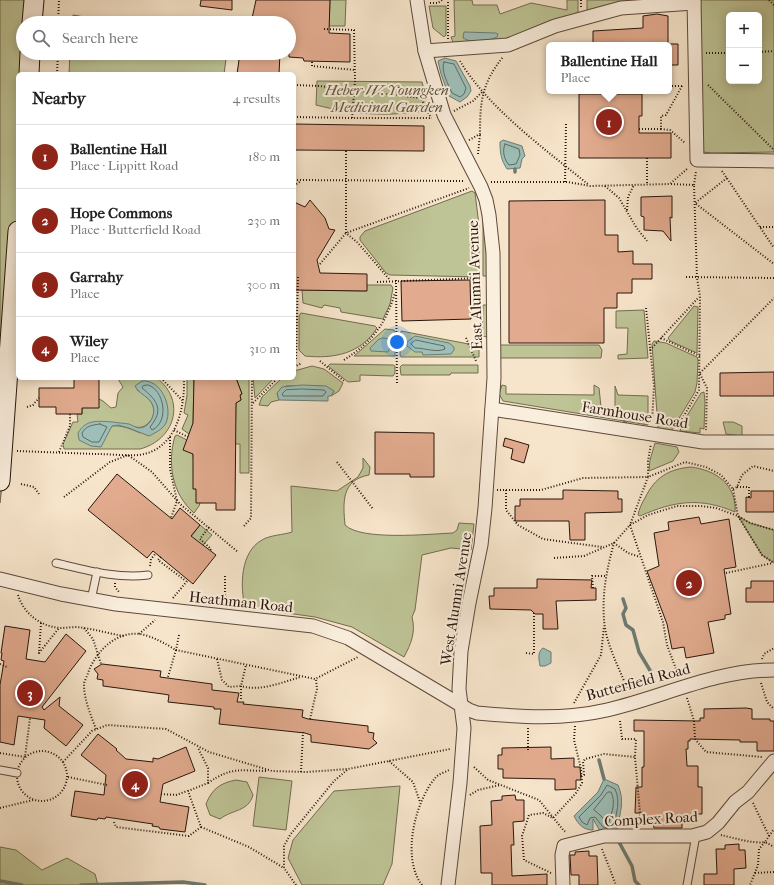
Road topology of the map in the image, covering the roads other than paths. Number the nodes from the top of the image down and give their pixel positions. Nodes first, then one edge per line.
1 (34, 0) edge
2 (422, 1) edge
3 (694, 2) edge
4 (33, 16) edge
5 (426, 51) junction
6 (30, 60) edge
7 (29, 72) edge
8 (774, 161) edge
9 (16, 259) edge
10 (492, 409) junction
11 (490, 438) joint
12 (774, 442) edge
13 (0, 481) edge
14 (56, 563) dead end
15 (97, 572) junction
16 (148, 576) road end
17 (0, 578) edge
18 (91, 600) junction
19 (774, 670) edge
20 (462, 706) junction
21 (774, 761) edge
22 (0, 770) edge
23 (17, 773) road end
24 (696, 835) junction
25 (558, 880) edge
26 (448, 885) edge
27 (687, 885) edge

1 - 4 street
2 - 5 street, East Alumni Avenue
3 - 5 street
3 - 8 street
5 - 10 street, East Alumni Avenue
6 - 7 street
9 - 13 street
10 - 11 street, East Alumni Avenue
10 - 12 street, Farmhouse Road
11 - 20 street, West Alumni Avenue
14 - 15 lane
15 - 16 lane
15 - 18 lane
17 - 18 street, Heathman Road
18 - 20 street, Heathman Road
19 - 20 street, Butterfield Road
20 - 26 street, West Alumni Avenue
21 - 24 street, Complex Road
22 - 23 lane
24 - 25 street, Complex Road
24 - 27 lane

